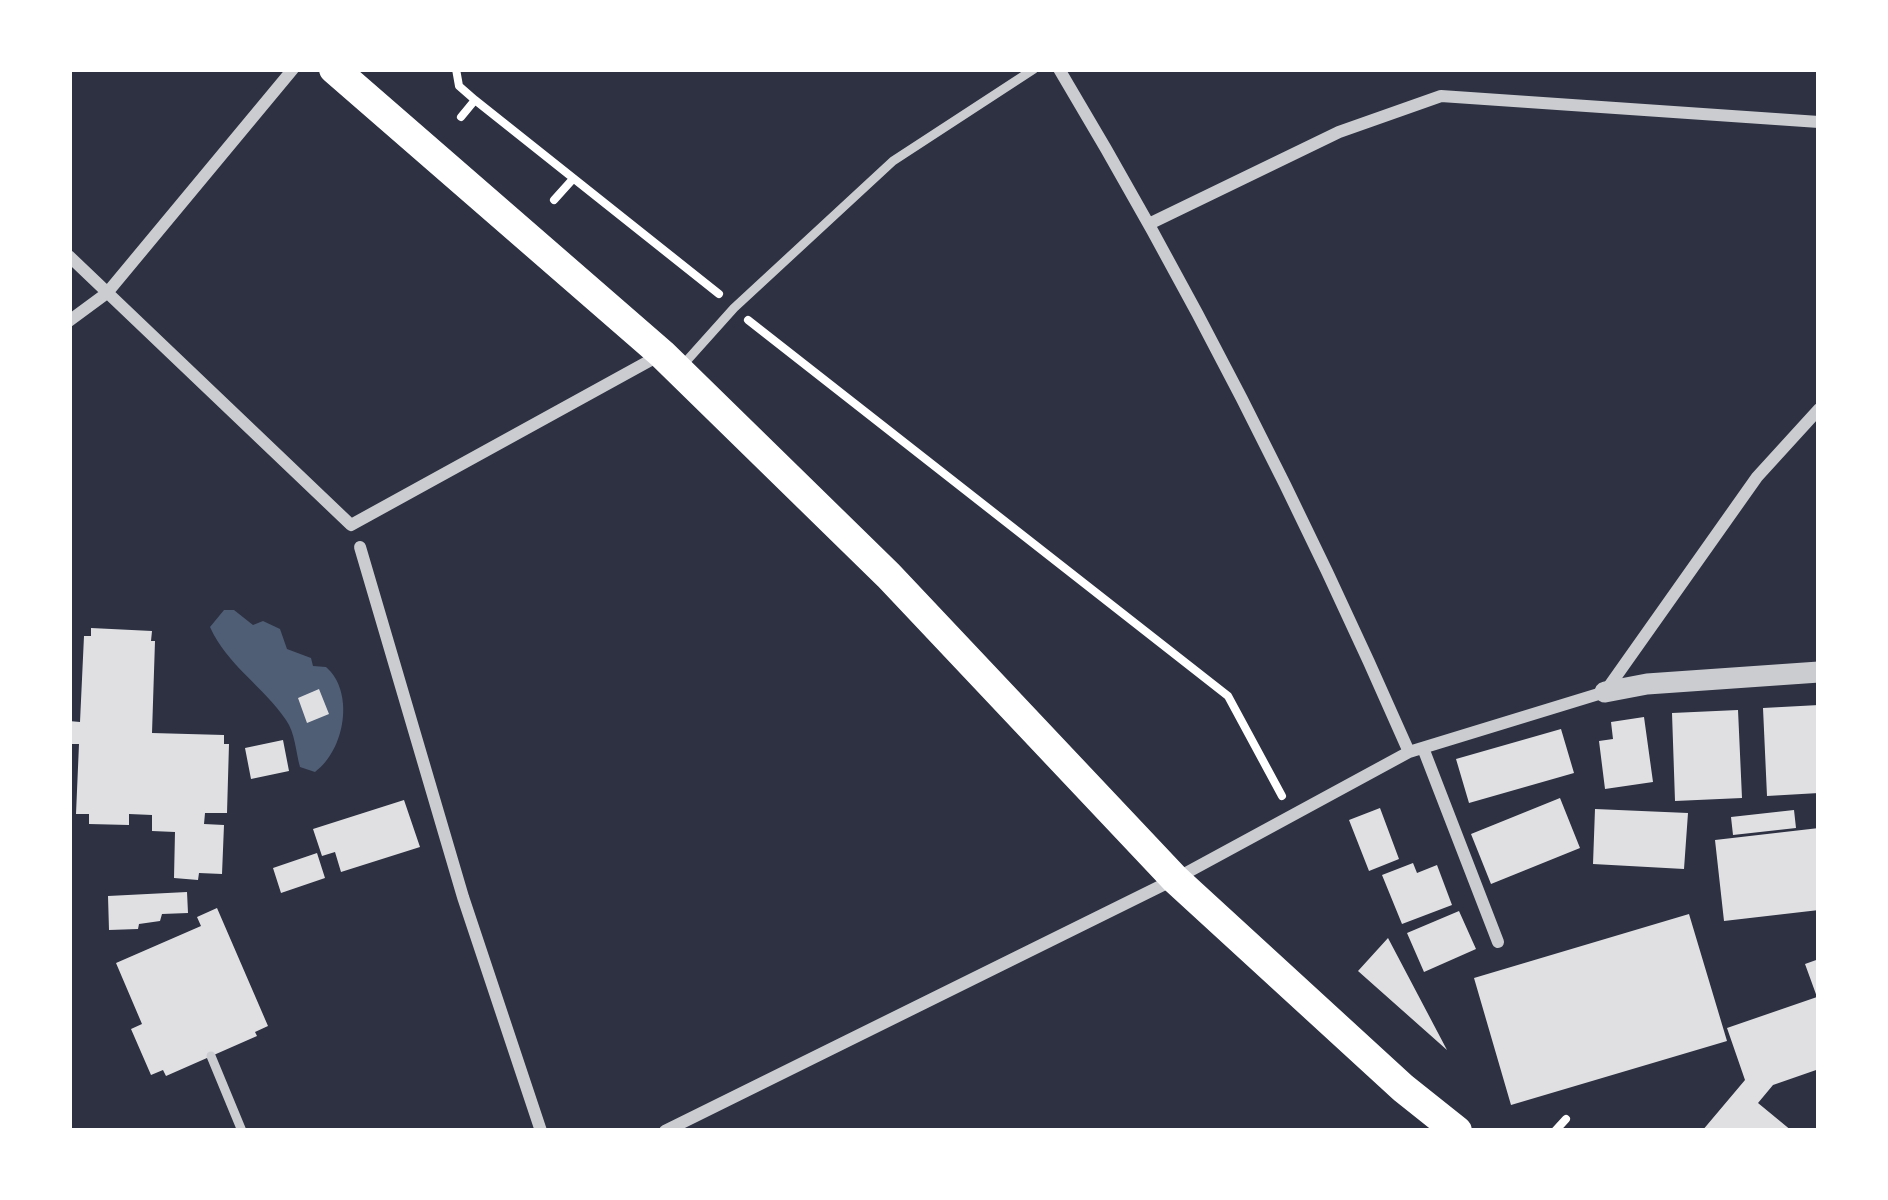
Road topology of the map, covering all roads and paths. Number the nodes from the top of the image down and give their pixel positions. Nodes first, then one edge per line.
1 (293, 69) edge
2 (334, 69) edge
3 (456, 69) edge
4 (1034, 69) edge
5 (1059, 69) edge
6 (476, 100) junction
7 (460, 117) dead end
8 (1819, 122) edge
9 (572, 180) junction
10 (554, 200) dead end
11 (1151, 223) junction
12 (69, 256) edge
13 (107, 293) junction
14 (734, 308) junction
15 (69, 321) edge
16 (670, 362) junction
17 (1819, 409) edge
18 (360, 547) dead end
19 (1819, 672) edge
20 (1604, 692) junction
21 (1416, 750) junction
22 (1282, 797) dead end
23 (1175, 879) junction
24 (1498, 942) dead end
25 (211, 1057) dead end
26 (1566, 1119) dead end
27 (242, 1131) edge
28 (541, 1131) edge
29 (665, 1131) edge
30 (1457, 1131) edge
31 (1556, 1131) edge

1 - 13 street
2 - 16 main road
3 - 6 path
4 - 14 lane
5 - 11 street
6 - 7 path
6 - 9 path
8 - 11 street
9 - 10 path
9 - 14 path
11 - 21 street
12 - 13 street
13 - 15 street
13 - 16 street
14 - 16 lane
14 - 22 path
16 - 23 main road
17 - 20 street
18 - 28 street
19 - 20 street
20 - 21 street
21 - 23 street
21 - 24 street
23 - 29 street
23 - 30 main road
25 - 27 lane
26 - 31 path

